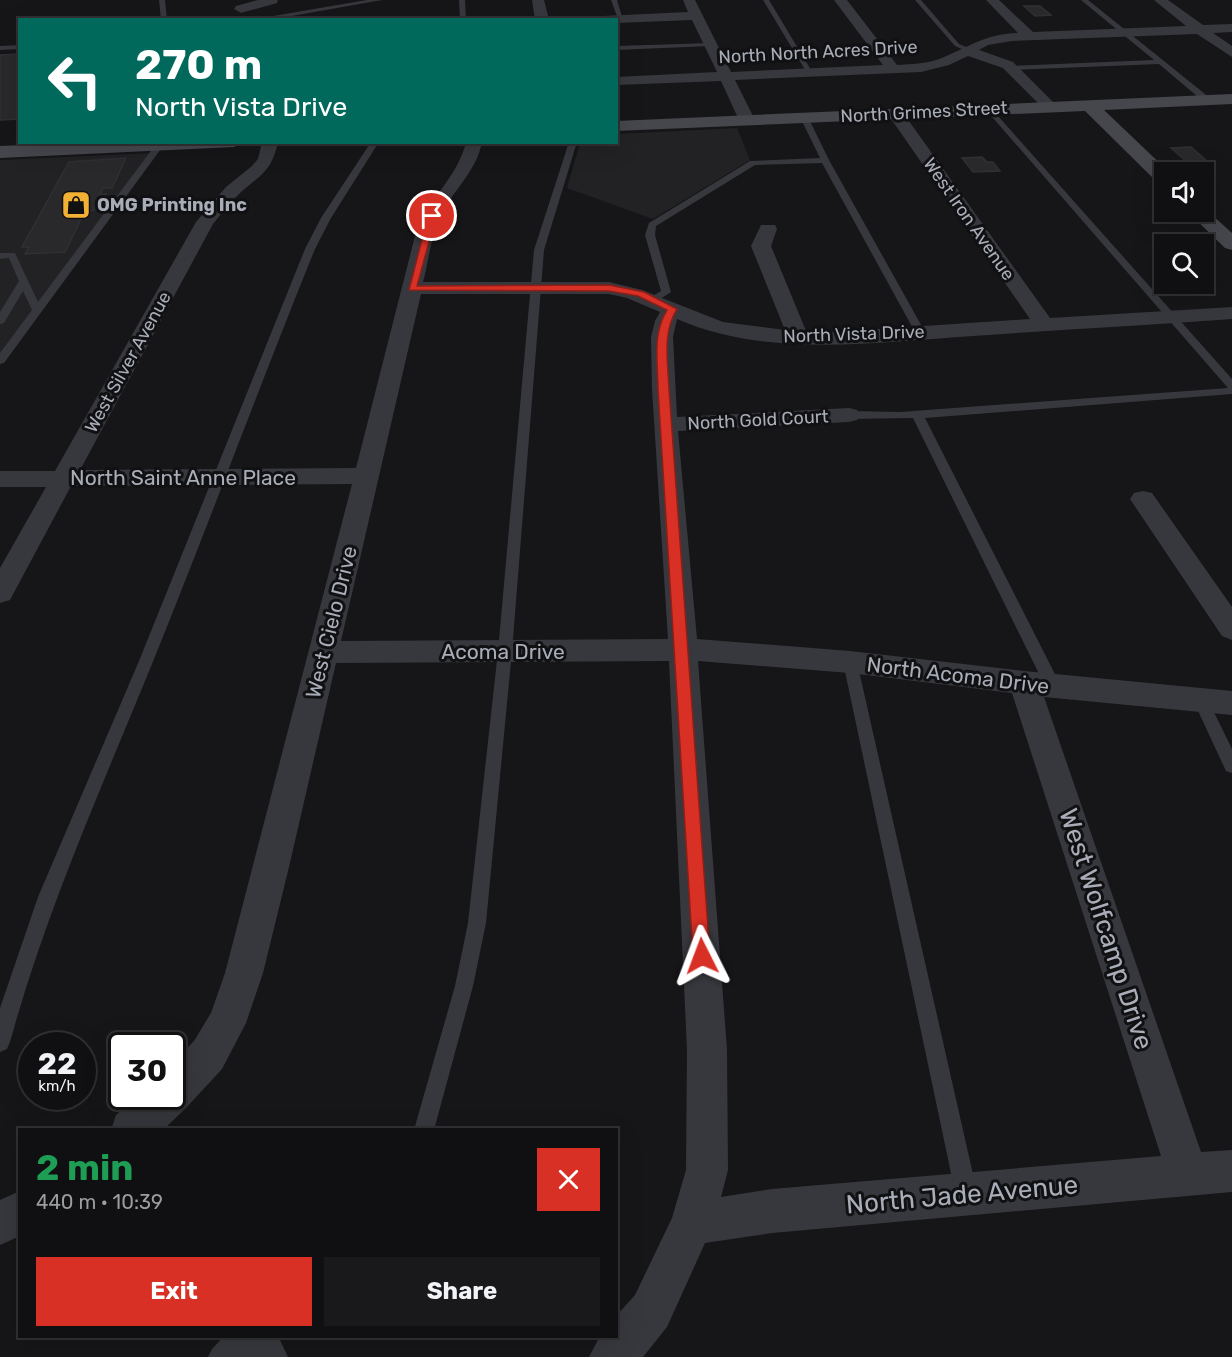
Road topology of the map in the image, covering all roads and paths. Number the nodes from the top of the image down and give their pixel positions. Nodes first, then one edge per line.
1 (162, 0) edge
2 (272, 0) edge
3 (379, 0) edge
4 (462, 0) edge
5 (538, 0) edge
6 (614, 0) edge
7 (689, 0) edge
8 (766, 0) edge
9 (840, 0) edge
10 (918, 0) edge
11 (992, 0) edge
12 (1084, 0) edge
13 (1160, 0) edge
14 (241, 9) edge
15 (697, 16) junction
16 (164, 18) edge
17 (266, 18) edge
18 (463, 18) edge
19 (542, 18) edge
20 (618, 19) edge
21 (621, 19) junction
22 (1232, 28) edge
23 (1201, 29) junction
24 (1125, 33) junction
25 (1029, 36) junction
26 (710, 44) junction
27 (18, 47) edge
28 (0, 48) edge
29 (618, 48) edge
30 (968, 51) junction
31 (1232, 53) edge
32 (1162, 62) junction
33 (1011, 68) junction
34 (893, 69) junction
35 (811, 73) junction
36 (726, 77) junction
37 (618, 81) edge
38 (1232, 99) edge
39 (1207, 100) junction
40 (1089, 105) junction
41 (1048, 106) junction
42 (990, 109) junction
43 (895, 113) junction
44 (804, 117) junction
45 (747, 120) junction
46 (618, 126) edge
47 (167, 144) edge
48 (270, 144) edge
49 (374, 144) edge
50 (474, 144) edge
51 (572, 144) edge
52 (29, 147) edge
53 (0, 152) edge
54 (825, 160) junction
55 (1154, 168) edge
56 (1209, 222) edge
57 (768, 229) dead end
58 (1232, 244) edge
59 (0, 256) edge
60 (24, 281) junction
61 (537, 287) junction
62 (412, 288) junction
63 (662, 304) junction
64 (37, 310) junction
65 (1232, 313) edge
66 (1173, 316) junction
67 (0, 321) edge
68 (1044, 324) junction
69 (920, 332) junction
70 (798, 337) junction
71 (0, 361) edge
72 (1232, 388) edge
73 (917, 414) junction
74 (849, 415) joint
75 (667, 425) junction
76 (366, 476) junction
77 (0, 478) edge
78 (64, 478) junction
79 (218, 478) junction
80 (1143, 499) dead end
81 (0, 593) edge
82 (1232, 629) edge
83 (505, 651) junction
84 (683, 651) junction
85 (324, 652) junction
86 (850, 662) junction
87 (1039, 685) junction
88 (1201, 700) junction
89 (1232, 703) edge
90 (1232, 766) edge
91 (0, 1042) edge
92 (186, 1079) edge
93 (154, 1110) edge
94 (133, 1128) edge
95 (425, 1128) edge
96 (1232, 1171) edge
97 (1188, 1175) junction
98 (967, 1195) junction
99 (18, 1214) edge
100 (0, 1223) edge
101 (692, 1223) junction
102 (239, 1338) edge
103 (253, 1338) edge
104 (219, 1357) edge
105 (264, 1357) edge
106 (613, 1357) edge

1 - 16 lane
2 - 14 street
3 - 17 lane
4 - 18 lane
5 - 19 street
6 - 21 lane
7 - 15 street
8 - 35 lane
9 - 34 street
10 - 30 lane
11 - 25 street
12 - 24 lane
13 - 23 street
15 - 21 street
15 - 26 street
20 - 21 street
22 - 23 street, North North Acres Drive
23 - 24 street, North North Acres Drive
23 - 31 street
24 - 25 street, North North Acres Drive
24 - 32 lane
25 - 30 street, North North Acres Drive
26 - 29 lane
26 - 36 street
27 - 28 lane
30 - 33 street
30 - 34 street, North North Acres Drive
32 - 33 lane
32 - 39 lane
33 - 41 street
34 - 35 street, North North Acres Drive
35 - 36 street, North North Acres Drive
36 - 37 street, North North Acres Drive
36 - 45 street
38 - 39 main road, North Grimes Street
39 - 40 main road, North Grimes Street
40 - 41 main road, North Grimes Street
40 - 55 main road
41 - 42 main road, North Grimes Street
42 - 43 main road, North Grimes Street
42 - 66 lane
43 - 44 main road, North Grimes Street
43 - 68 street, West Iron Avenue
44 - 45 main road, North Grimes Street
44 - 54 lane
45 - 46 main road, North Grimes Street
47 - 52 main road
47 - 64 lane
48 - 78 street, West Silver Avenue
49 - 79 lane
50 - 62 street, West Cielo Drive
51 - 61 lane
52 - 53 main road
54 - 63 lane
54 - 69 lane
56 - 58 main road
57 - 70 street
59 - 60 lane
60 - 64 lane
60 - 67 lane
61 - 62 street, North Vista Drive
61 - 63 street, North Vista Drive
61 - 83 lane
62 - 76 street, West Cielo Drive
63 - 70 street, North Vista Drive
63 - 75 street
64 - 71 lane
65 - 66 street, North Vista Drive
66 - 68 street, North Vista Drive
66 - 72 lane
68 - 69 street, North Vista Drive
69 - 70 street, North Vista Drive
72 - 73 lane
73 - 74 lane
73 - 87 lane
74 - 75 street, North Gold Court
75 - 84 street
76 - 79 street, North Saint Anne Place
76 - 85 street, West Cielo Drive
77 - 78 street, North Saint Anne Place
78 - 79 street, North Saint Anne Place
78 - 81 street, West Silver Avenue
79 - 91 lane
80 - 82 street
83 - 84 street, Acoma Drive
83 - 85 street, Acoma Drive
83 - 95 lane
84 - 86 street, North Acoma Drive
84 - 101 street
85 - 92 street, West Cielo Drive
86 - 87 street, North Acoma Drive
86 - 98 lane
87 - 88 street, North Acoma Drive
87 - 97 street, West Wolfcamp Drive
88 - 89 street, North Acoma Drive
88 - 90 lane
93 - 94 street, West Cielo Drive
96 - 97 street, North Jade Avenue
97 - 98 street, North Jade Avenue
98 - 101 street, North Jade Avenue
99 - 100 street
101 - 106 street
102 - 104 lane
103 - 105 street

